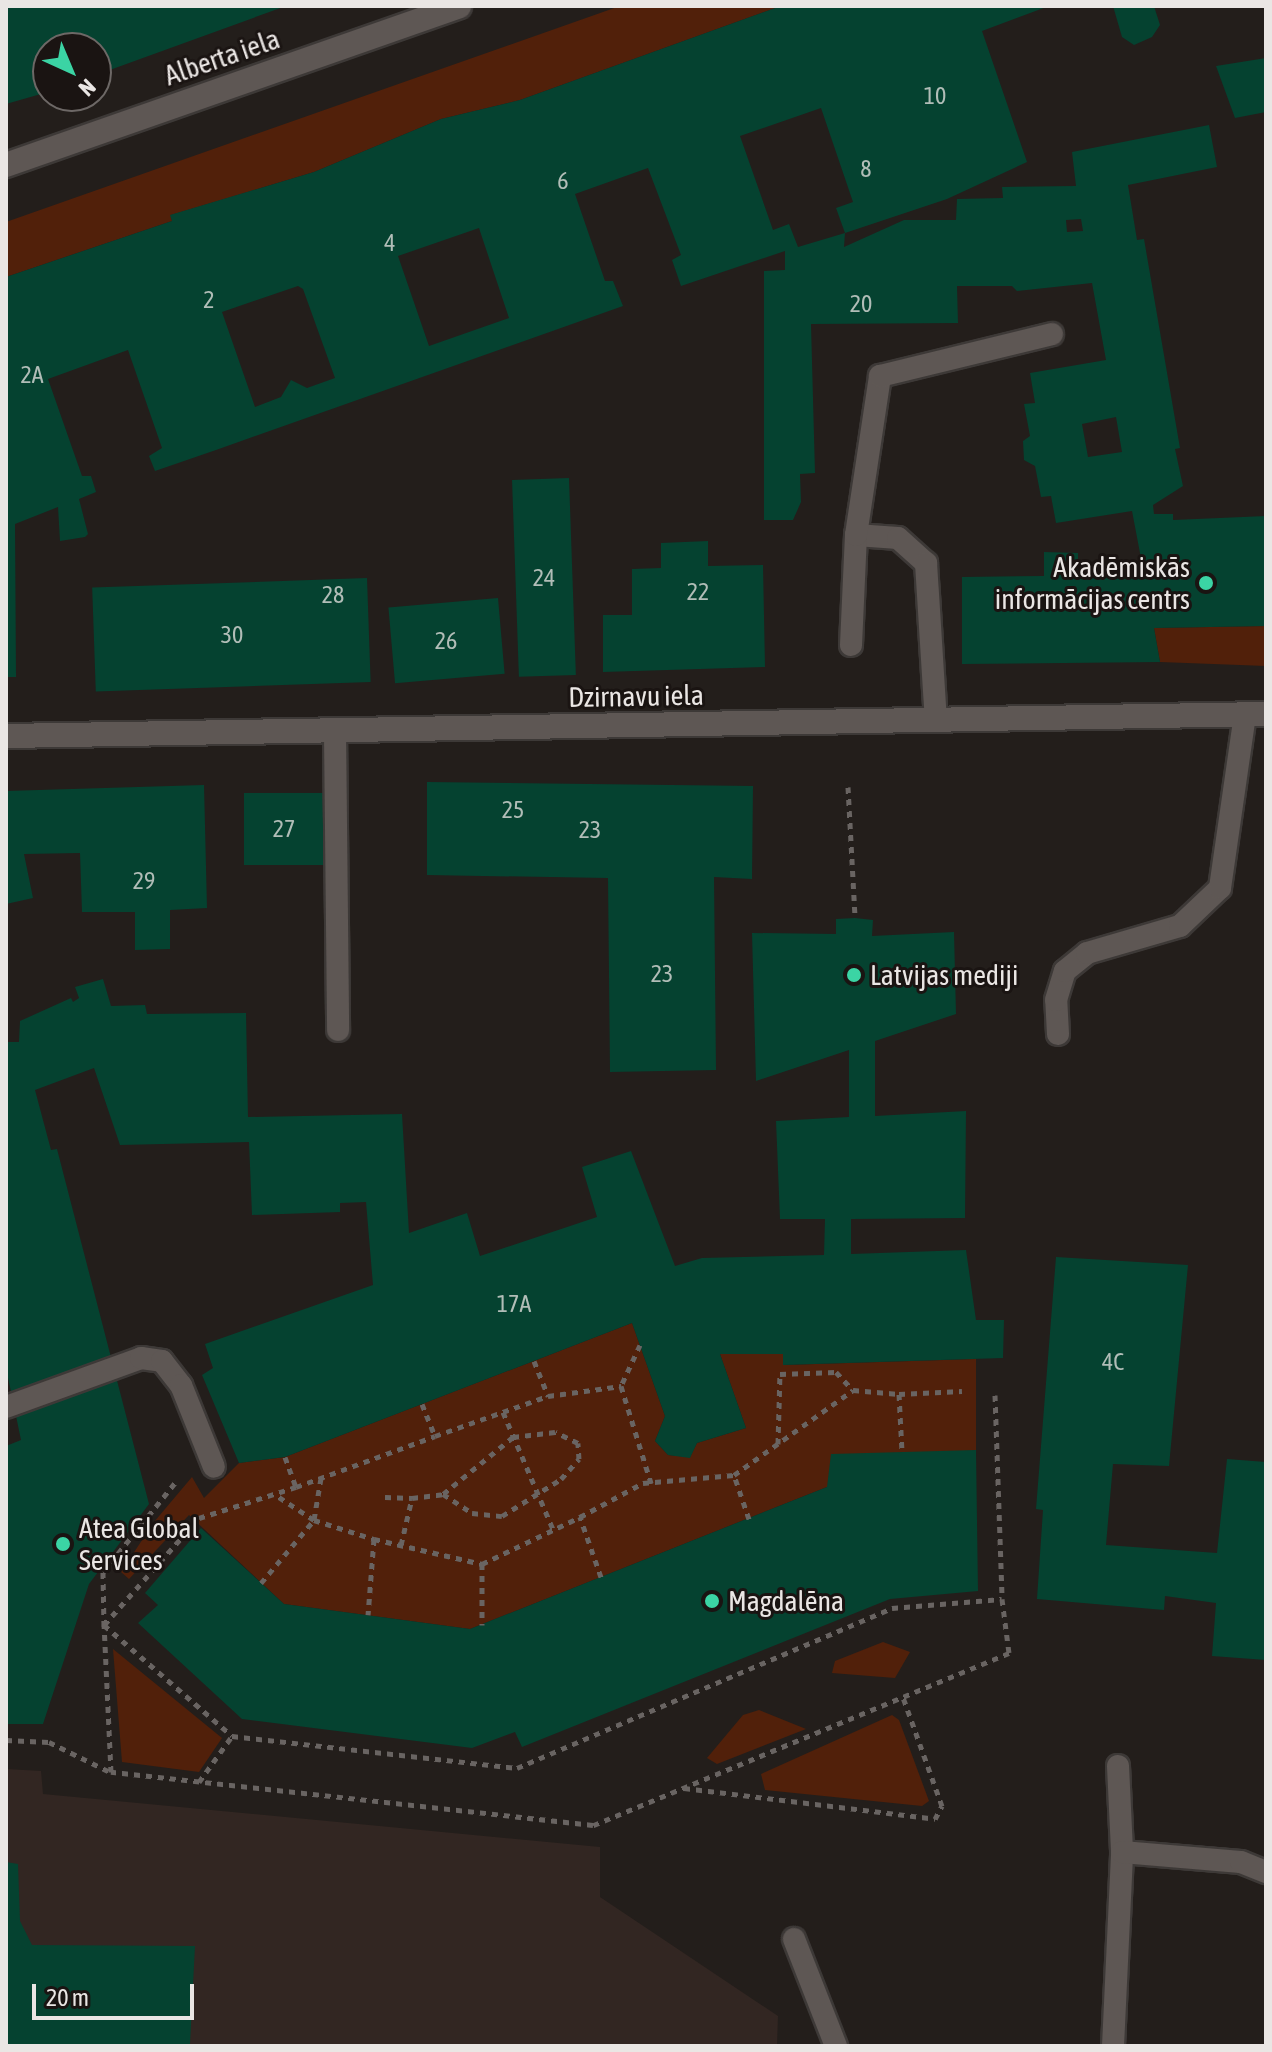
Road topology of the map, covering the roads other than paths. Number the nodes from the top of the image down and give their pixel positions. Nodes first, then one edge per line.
1 (459, 6) edge
2 (6, 165) edge
3 (1052, 334) dead end
4 (856, 535) junction
5 (851, 645) dead end
6 (1255, 714) edge
7 (936, 721) junction
8 (335, 731) junction
9 (6, 736) edge
10 (338, 1030) dead end
11 (1058, 1034) dead end
12 (6, 1407) edge
13 (211, 1457) road end
14 (1118, 1766) dead end
15 (1122, 1852) junction
16 (1266, 1872) edge
17 (794, 1939) dead end
18 (836, 2046) edge
19 (1113, 2046) edge

1 - 2 street, Alberta iela
3 - 4 lane
4 - 5 lane
4 - 7 lane
6 - 7 street, Dzirnavu iela
6 - 11 lane
7 - 8 street, Dzirnavu iela
8 - 9 street, Dzirnavu iela
8 - 10 lane
12 - 13 lane
14 - 15 lane
15 - 16 lane
15 - 19 lane
17 - 18 lane

